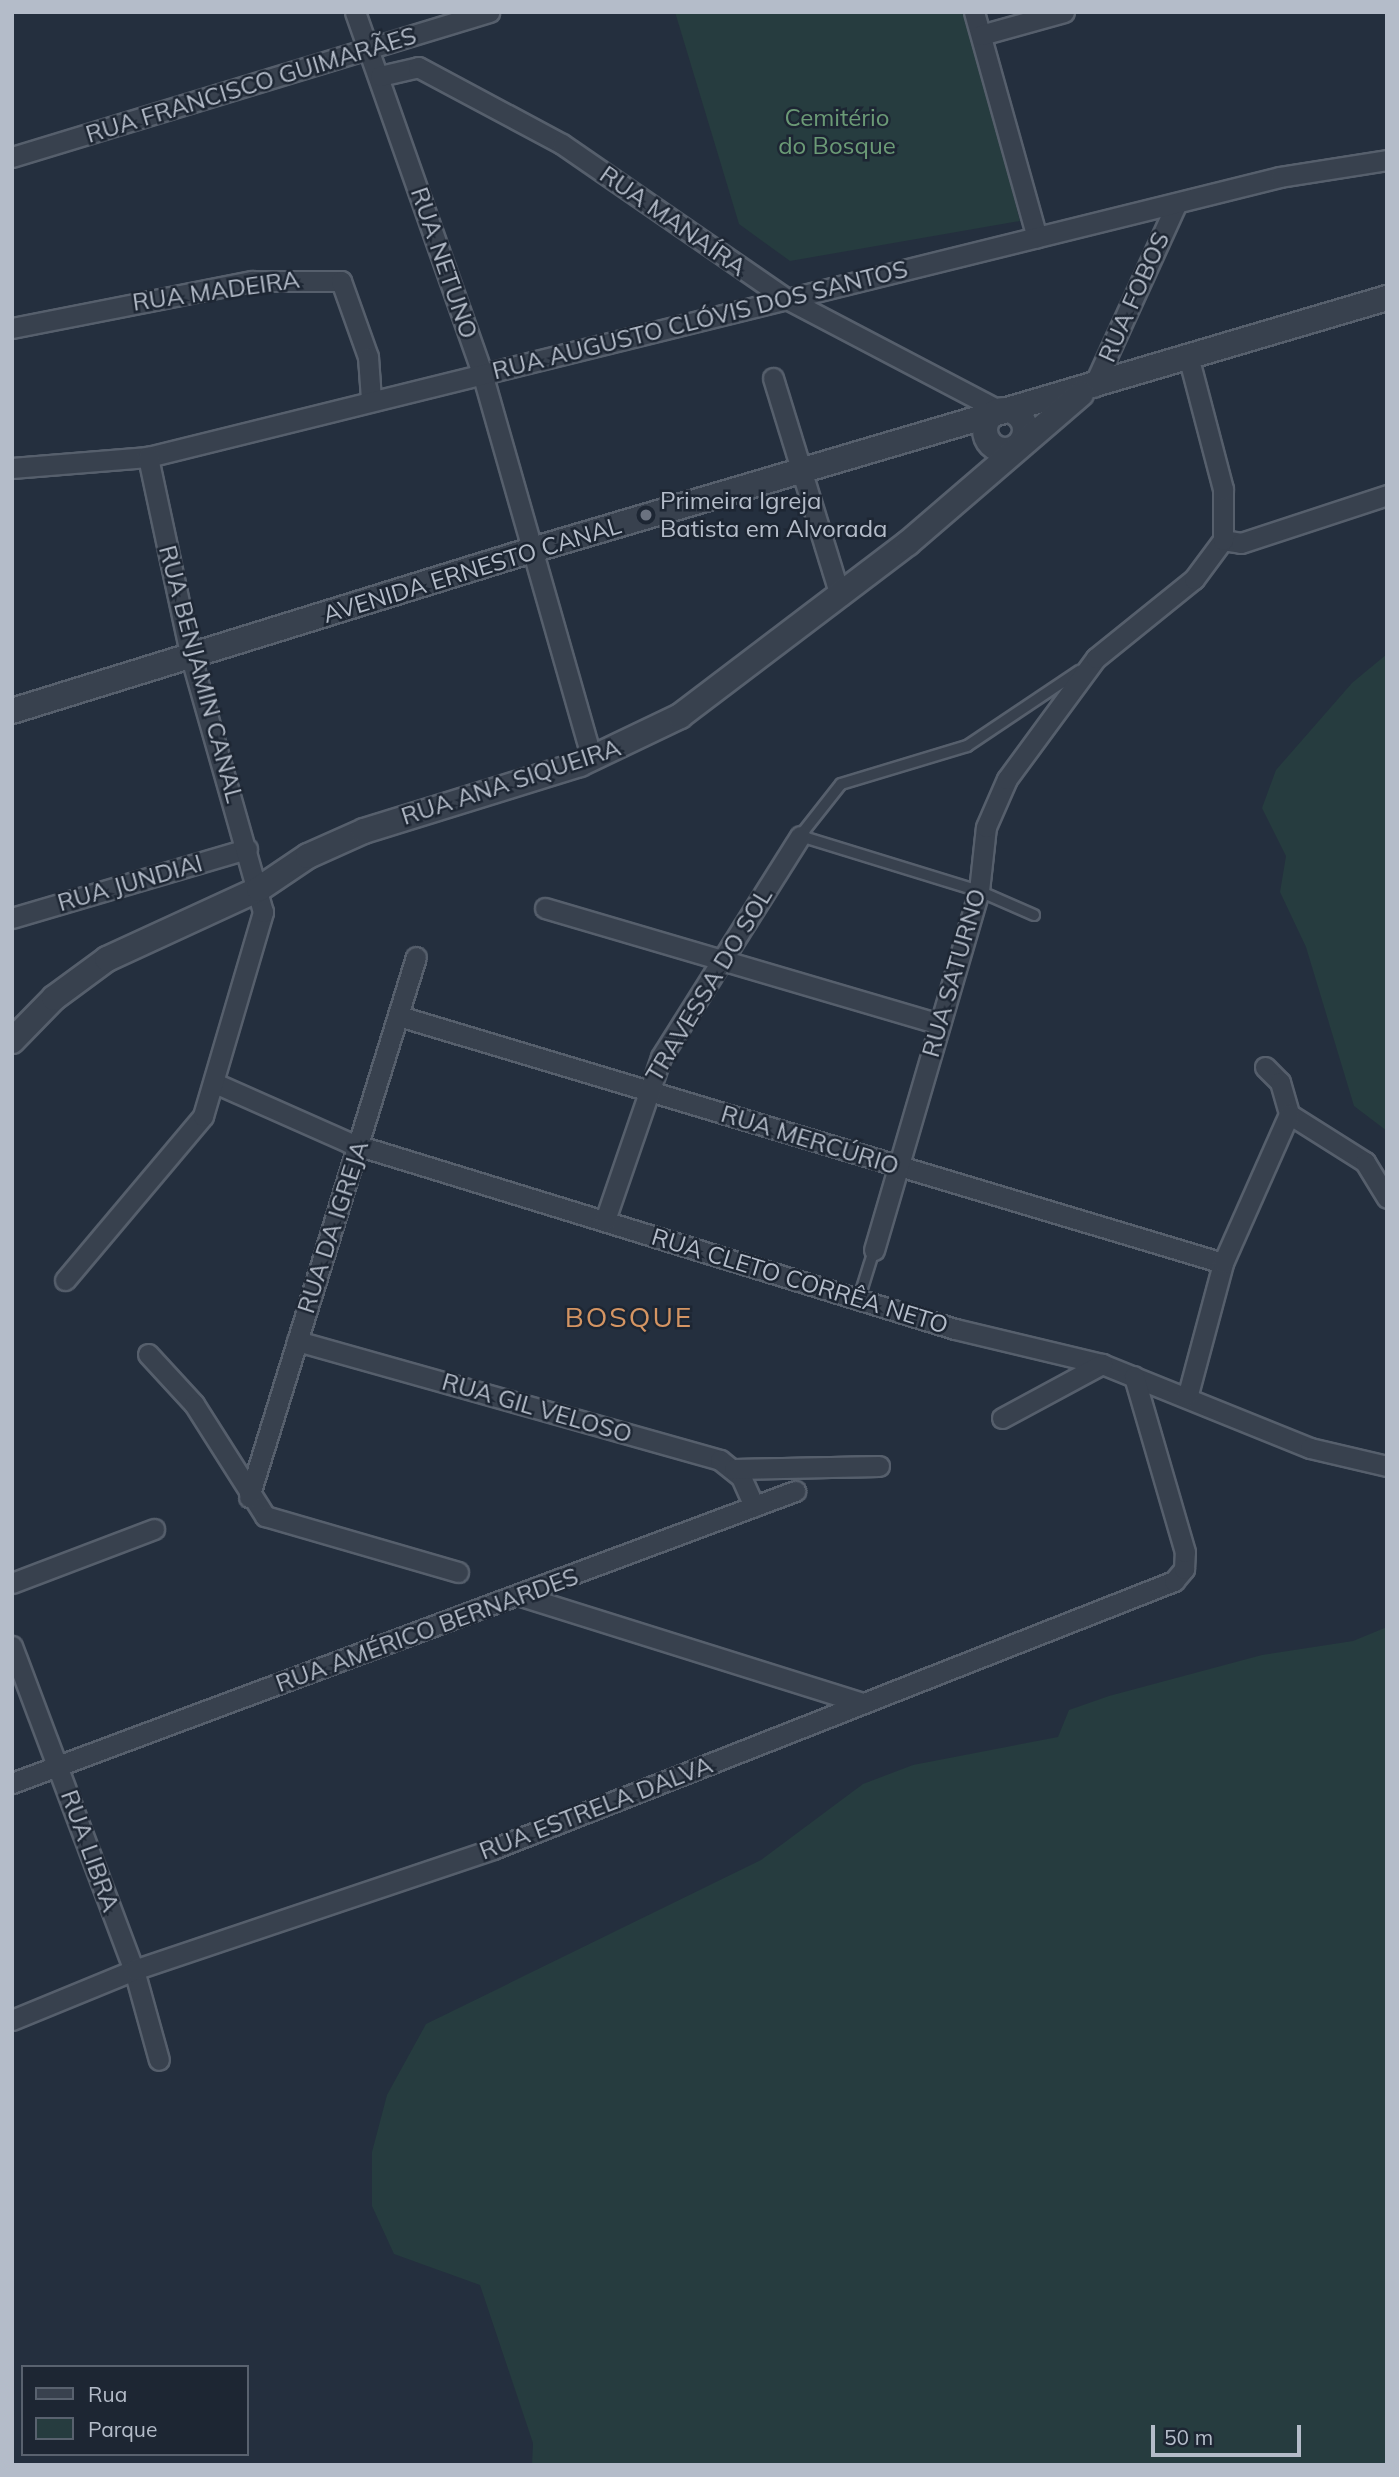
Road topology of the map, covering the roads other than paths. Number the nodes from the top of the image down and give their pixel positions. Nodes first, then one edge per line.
1 (355, 12) edge
2 (489, 12) edge
3 (974, 12) edge
4 (1064, 12) edge
5 (981, 35) junction
6 (372, 50) junction
7 (380, 76) junction
8 (12, 157) edge
9 (1387, 160) edge
10 (1175, 206) junction
11 (1037, 237) junction
12 (1387, 298) edge
13 (787, 299) junction
14 (12, 328) edge
15 (1188, 356) junction
16 (482, 373) junction
17 (773, 378) dead end
18 (1094, 385) junction
19 (371, 399) junction
20 (1000, 411) junction
21 (933, 431) junction
22 (989, 441) junction
23 (1018, 446) junction
24 (148, 457) junction
25 (12, 468) edge
26 (801, 470) junction
27 (984, 477) junction
28 (1387, 495) edge
29 (1223, 540) junction
30 (529, 551) junction
31 (840, 596) junction
32 (191, 658) junction
33 (1096, 658) junction
34 (12, 711) edge
35 (592, 759) junction
36 (800, 836) junction
37 (247, 849) junction
38 (259, 889) junction
39 (979, 891) junction
40 (545, 908) dead end
41 (1034, 915) dead end
42 (12, 918) edge
43 (416, 957) dead end
44 (721, 959) junction
45 (398, 1016) junction
46 (939, 1024) junction
47 (12, 1041) edge
48 (1265, 1067) dead end
49 (217, 1084) junction
50 (647, 1089) junction
51 (1289, 1114) junction
52 (359, 1146) junction
53 (898, 1168) junction
54 (1387, 1198) edge
55 (605, 1220) junction
56 (874, 1250) joint
57 (1223, 1263) junction
58 (65, 1280) dead end
59 (859, 1298) junction
60 (297, 1341) junction
61 (148, 1354) dead end
62 (1102, 1364) junction
63 (1134, 1376) junction
64 (1188, 1394) junction
65 (1002, 1418) dead end
66 (879, 1466) dead end
67 (1387, 1466) edge
68 (734, 1469) junction
69 (795, 1491) dead end
70 (249, 1497) junction
71 (754, 1506) junction
72 (154, 1529) dead end
73 (458, 1572) dead end
74 (12, 1583) edge
75 (521, 1596) junction
76 (12, 1646) edge
77 (862, 1703) junction
78 (58, 1766) junction
79 (12, 1783) edge
80 (134, 1970) junction
81 (12, 2020) edge
82 (159, 2060) dead end

1 - 6 street, RUA NETUNO
2 - 6 street, RUA FRANCISCO GUIMARÃES
3 - 5 street
4 - 5 street
5 - 11 street
6 - 7 street, RUA NETUNO
6 - 8 street, RUA FRANCISCO GUIMARÃES
7 - 13 street, RUA MANAÍRA
7 - 16 street, RUA NETUNO
9 - 10 street, RUA AUGUSTO CLÓVIS DOS SANTOS
10 - 11 street, RUA AUGUSTO CLÓVIS DOS SANTOS
10 - 18 street, RUA FOBOS
11 - 13 street, RUA AUGUSTO CLÓVIS DOS SANTOS
12 - 15 street, AVENIDA ERNESTO CANAL
13 - 16 street, RUA AUGUSTO CLÓVIS DOS SANTOS
13 - 20 street, RUA MANAÍRA
14 - 19 street, RUA MADEIRA
15 - 18 street, AVENIDA ERNESTO CANAL
15 - 29 street
16 - 19 street, RUA AUGUSTO CLÓVIS DOS SANTOS
16 - 30 street, RUA NETUNO
17 - 26 street
18 - 20 street, AVENIDA ERNESTO CANAL
18 - 23 street, AVENIDA ERNESTO CANAL
19 - 24 street, RUA AUGUSTO CLÓVIS DOS SANTOS
20 - 21 street, AVENIDA ERNESTO CANAL
20 - 22 street
20 - 23 street
21 - 22 street, AVENIDA ERNESTO CANAL
21 - 26 street, AVENIDA ERNESTO CANAL
22 - 23 street
22 - 27 street
23 - 27 street, RUA ANA SIQUEIRA
24 - 25 street, RUA AUGUSTO CLÓVIS DOS SANTOS
24 - 32 street, RUA BENJAMIN CANAL
26 - 30 street, AVENIDA ERNESTO CANAL
26 - 31 street
27 - 31 street, RUA ANA SIQUEIRA
28 - 29 street
29 - 33 street, RUA SATURNO
30 - 32 street, AVENIDA ERNESTO CANAL
30 - 35 street, RUA NETUNO
31 - 35 street, RUA ANA SIQUEIRA
32 - 34 street, AVENIDA ERNESTO CANAL
32 - 37 street, RUA BENJAMIN CANAL
33 - 36 lane, TRAVESSA DO SOL
33 - 39 street, RUA SATURNO
35 - 38 street, RUA ANA SIQUEIRA
36 - 39 lane
36 - 44 street, TRAVESSA DO SOL
37 - 38 street, RUA BENJAMIN CANAL
37 - 42 street, RUA JUNDIAI
38 - 47 street, RUA ANA SIQUEIRA
38 - 49 street, RUA BENJAMIN CANAL
39 - 41 lane
39 - 46 street, RUA SATURNO
40 - 44 street
43 - 45 street, RUA DA IGREJA
44 - 46 street
44 - 50 street, TRAVESSA DO SOL
45 - 50 street, RUA MERCÚRIO
45 - 52 street, RUA DA IGREJA
46 - 53 street, RUA SATURNO
48 - 51 street
49 - 52 street, RUA CLETO CORRÊA NETO
49 - 58 street, RUA BENJAMIN CANAL
50 - 53 street, RUA MERCÚRIO
50 - 55 street, TRAVESSA DO SOL
51 - 54 street
51 - 57 street
52 - 55 street, RUA CLETO CORRÊA NETO
52 - 60 street, RUA DA IGREJA
53 - 56 street, RUA SATURNO
53 - 57 street, RUA MERCÚRIO
55 - 59 street, RUA CLETO CORRÊA NETO
56 - 59 lane, RUA SATURNO
57 - 64 street
59 - 62 street, RUA CLETO CORRÊA NETO
60 - 68 street, RUA GIL VELOSO
60 - 70 street, RUA DA IGREJA
61 - 70 street
62 - 63 street, RUA CLETO CORRÊA NETO
62 - 65 street
63 - 64 street, RUA CLETO CORRÊA NETO
63 - 77 street, RUA ESTRELA DALVA
64 - 67 street, RUA CLETO CORRÊA NETO
66 - 68 street
68 - 71 street
69 - 71 street, RUA AMÉRICO BERNARDES
70 - 73 street
71 - 75 street, RUA AMÉRICO BERNARDES
72 - 74 street
75 - 77 street
75 - 78 street, RUA AMÉRICO BERNARDES
76 - 78 street, RUA LIBRA
77 - 80 street, RUA ESTRELA DALVA
78 - 79 street, RUA AMÉRICO BERNARDES
78 - 80 street, RUA LIBRA
80 - 81 street, RUA ESTRELA DALVA
80 - 82 street, RUA LIBRA

